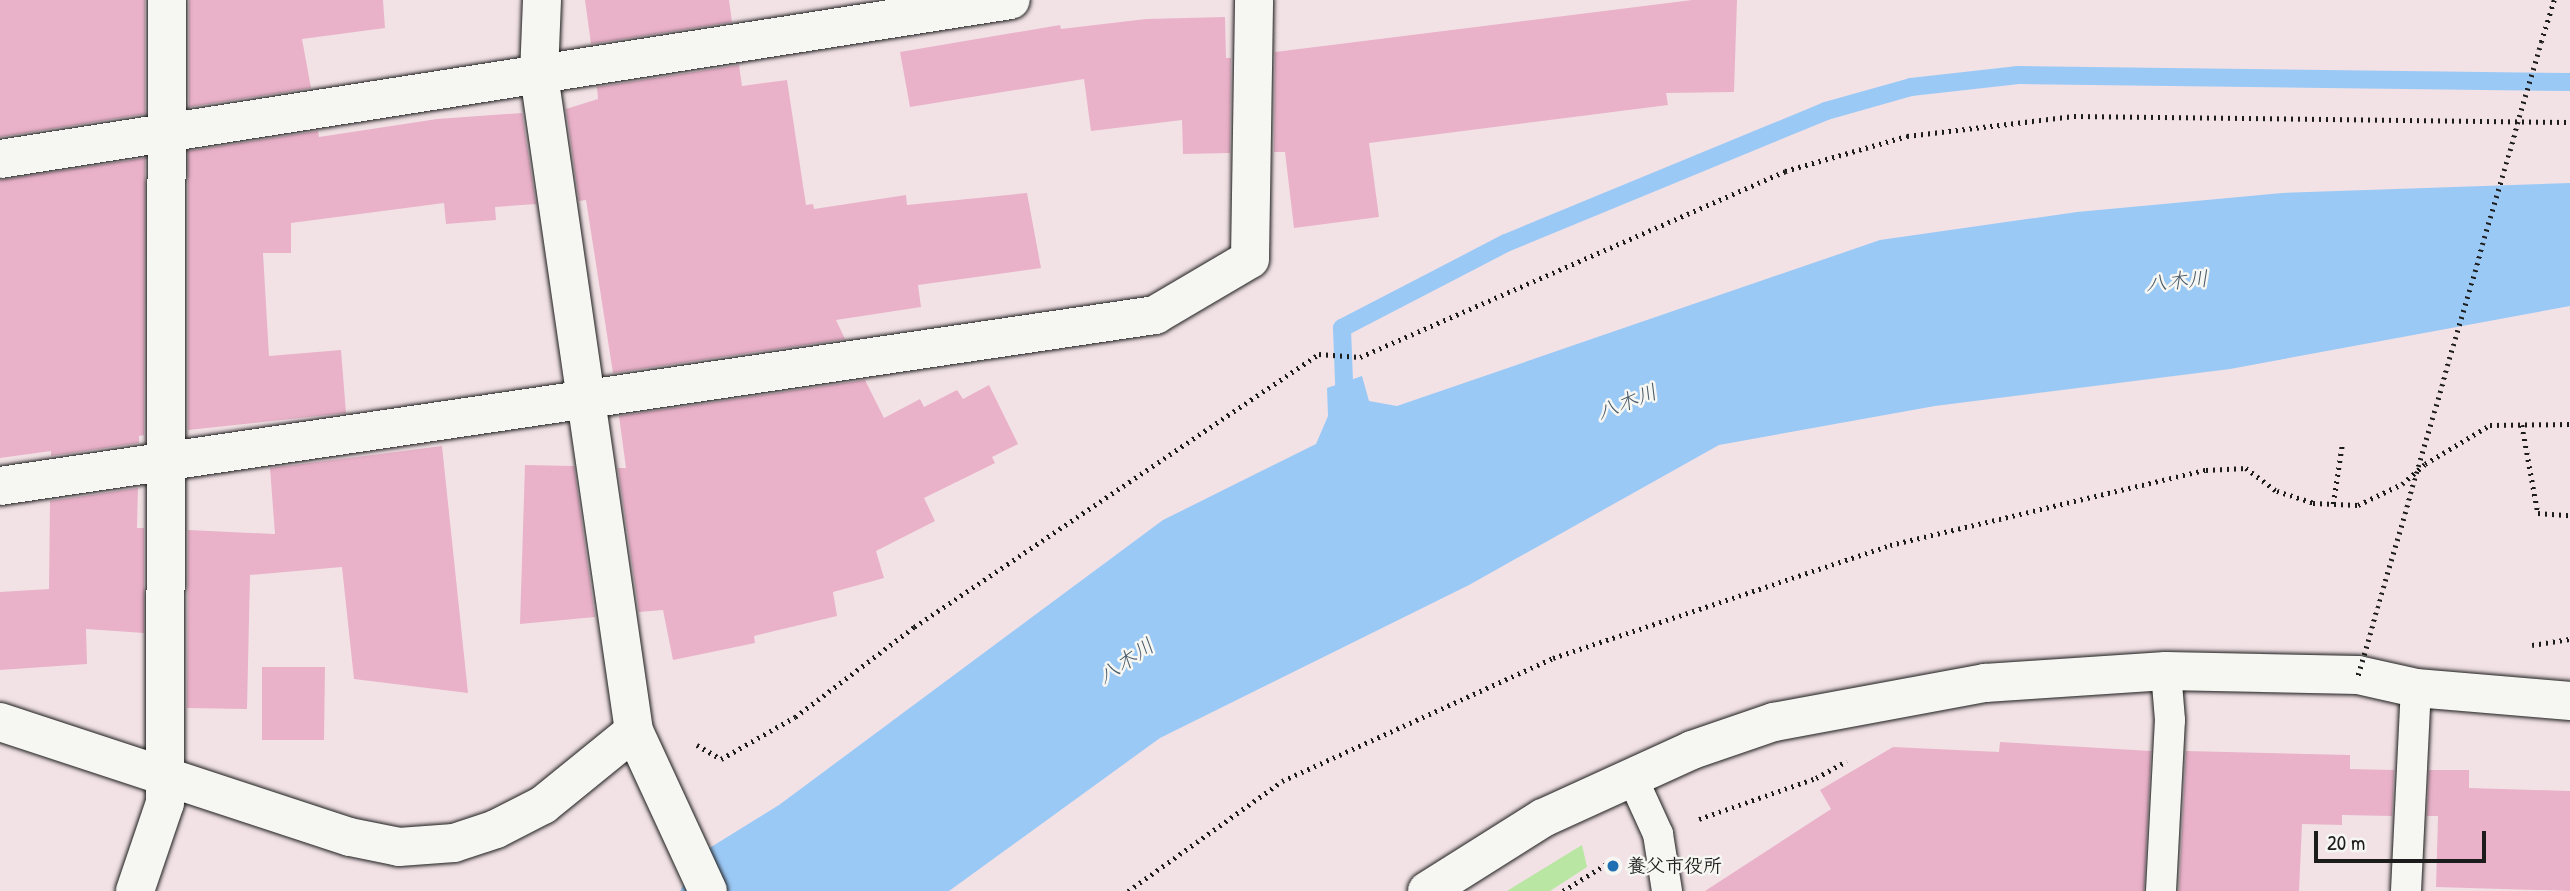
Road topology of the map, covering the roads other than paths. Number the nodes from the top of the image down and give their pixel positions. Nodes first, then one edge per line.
1 (167, 0) edge
2 (542, 0) edge
3 (1011, 0) edge
4 (1255, 0) edge
5 (539, 75) junction
6 (165, 133) junction
7 (0, 159) edge
8 (587, 400) junction
9 (163, 462) junction
10 (0, 486) edge
11 (2166, 671) junction
12 (2416, 688) junction
13 (2570, 701) edge
14 (0, 722) edge
15 (637, 740) junction
16 (1632, 777) junction
17 (165, 790) junction
18 (135, 891) edge
19 (708, 891) edge
20 (1427, 891) edge
21 (1667, 891) edge
22 (2161, 891) edge
23 (2406, 891) edge

1 - 6 street
2 - 5 street
3 - 5 street
4 - 8 street
5 - 6 street
5 - 8 street
6 - 7 street
6 - 9 street
8 - 9 street
8 - 15 street
9 - 10 street
9 - 17 street
11 - 12 street
11 - 16 street
11 - 22 lane
12 - 13 street
12 - 23 lane
14 - 17 street
15 - 17 street
15 - 19 street
16 - 20 street
16 - 21 lane
17 - 18 street

